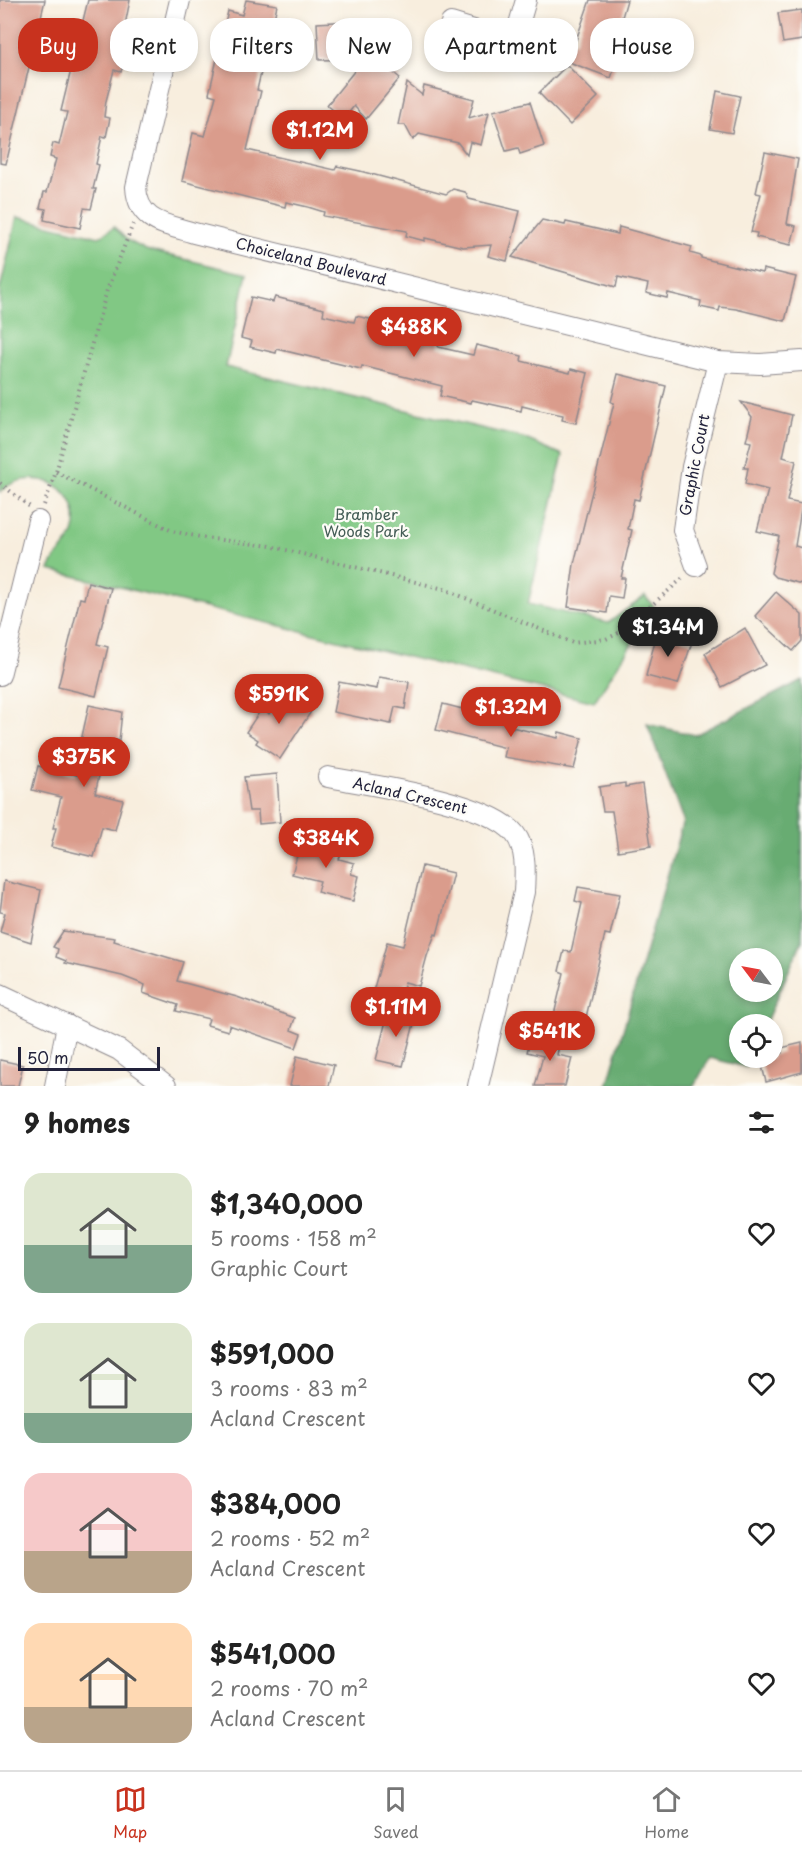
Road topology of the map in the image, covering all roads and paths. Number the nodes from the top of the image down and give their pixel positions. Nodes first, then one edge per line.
1 (180, 0) edge
2 (526, 0) edge
3 (521, 18) edge
4 (140, 209) junction
5 (802, 361) edge
6 (718, 362) junction
7 (56, 472) junction
8 (0, 483) edge
9 (38, 521) junction
10 (696, 566) joint
11 (0, 675) edge
12 (328, 777) dead end
13 (0, 994) edge
14 (67, 1025) junction
15 (55, 1086) edge
16 (166, 1086) edge
17 (478, 1086) edge

1 - 4 street
2 - 3 street
4 - 6 street, Choiceland Boulevard
4 - 7 path
5 - 6 street, Choiceland Boulevard
6 - 10 street, Graphic Court
7 - 9 path
7 - 10 path
8 - 9 path
9 - 11 street
12 - 17 street, Acland Crescent
13 - 14 street
14 - 15 street
14 - 16 street

